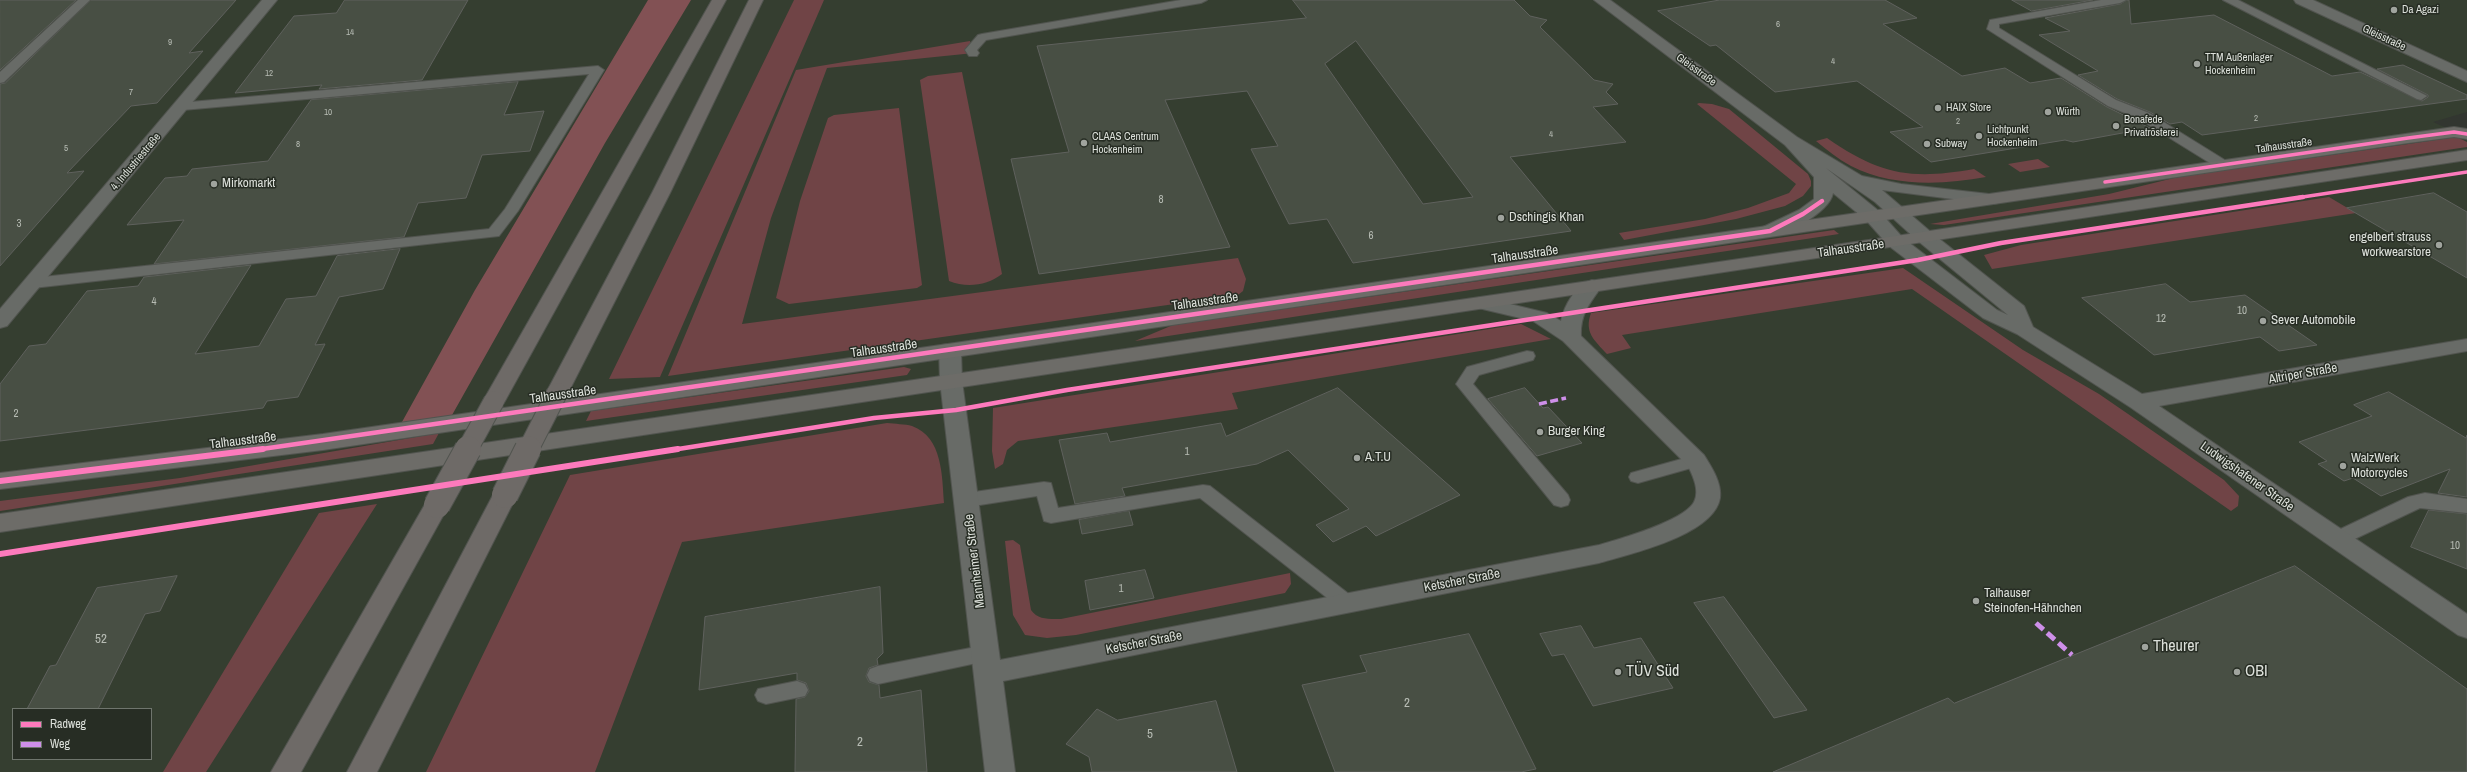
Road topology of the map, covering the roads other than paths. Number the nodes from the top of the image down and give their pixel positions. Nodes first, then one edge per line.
1 (84, 0) edge
2 (270, 0) edge
3 (719, 0) edge
4 (756, 0) edge
5 (1201, 0) edge
6 (1601, 0) edge
7 (2120, 0) edge
8 (2229, 0) edge
9 (2301, 0) edge
10 (973, 53) dead end
11 (2466, 76) edge
12 (0, 79) edge
13 (2421, 96) dead end
14 (183, 106) junction
15 (2467, 134) edge
16 (1791, 141) junction
17 (2467, 155) edge
18 (2223, 165) junction
19 (1823, 176) junction
20 (1854, 179) junction
21 (1992, 199) junction
22 (1896, 213) junction
23 (1873, 216) junction
24 (1770, 231) junction
25 (1925, 238) junction
26 (1896, 242) junction
27 (33, 283) junction
28 (1592, 286) junction
29 (1481, 303) junction
30 (0, 322) edge
31 (2024, 330) junction
32 (1570, 336) junction
33 (2467, 345) edge
34 (950, 350) junction
35 (1527, 356) dead end
36 (952, 381) junction
37 (2138, 402) junction
38 (1696, 461) junction
39 (1638, 477) dead end
40 (0, 481) edge
41 (967, 500) junction
42 (1561, 500) dead end
43 (2467, 506) edge
44 (0, 523) edge
45 (2337, 539) junction
46 (1347, 603) junction
47 (2467, 628) edge
48 (987, 663) junction
49 (878, 675) dead end
50 (797, 690) dead end
51 (766, 695) dead end
52 (286, 772) edge
53 (362, 772) edge
54 (1000, 772) edge

1 - 12 lane
2 - 14 street, 4. Industriestraße
3 - 52 highway, bridge
4 - 53 highway, bridge
5 - 10 lane
6 - 16 street, Gleisstraße
7 - 18 lane
8 - 13 lane
9 - 11 street, Gleisstraße
14 - 27 street, 4. Industriestraße
14 - 27 lane
15 - 18 main road, Talhausstraße
16 - 19 street, Gleisstraße
16 - 20 street, Gleisstraße
17 - 25 main road, Talhausstraße
18 - 21 main road, Talhausstraße
19 - 23 street, Gleisstraße
19 - 24 street
20 - 21 street
20 - 22 street, Gleisstraße
21 - 22 main road, Talhausstraße
22 - 23 main road, Talhausstraße
22 - 25 street, Gleisstraße
23 - 24 main road, Talhausstraße
23 - 26 street, Gleisstraße
24 - 34 main road, Talhausstraße
25 - 26 main road, Talhausstraße
25 - 31 street
26 - 28 main road, Talhausstraße
26 - 31 street, Ludwigshafener Straße
27 - 30 street, 4. Industriestraße
28 - 29 main road, Talhausstraße
28 - 32 street
29 - 32 street, Ketscher Straße
29 - 36 main road, Talhausstraße
31 - 37 street, Ludwigshafener Straße
32 - 38 street, Ketscher Straße
33 - 37 street, Altriper Straße
34 - 36 street, Mannheimer Straße
34 - 40 main road, Talhausstraße
35 - 42 lane
36 - 41 street, Mannheimer Straße
36 - 44 main road, Talhausstraße
37 - 45 street, Ludwigshafener Straße
38 - 39 lane
38 - 46 street, Ketscher Straße
41 - 46 lane
41 - 48 street, Mannheimer Straße
43 - 45 lane
45 - 47 street, Ludwigshafener Straße
46 - 48 street, Ketscher Straße
48 - 49 lane
48 - 54 street, Mannheimer Straße
50 - 51 lane

